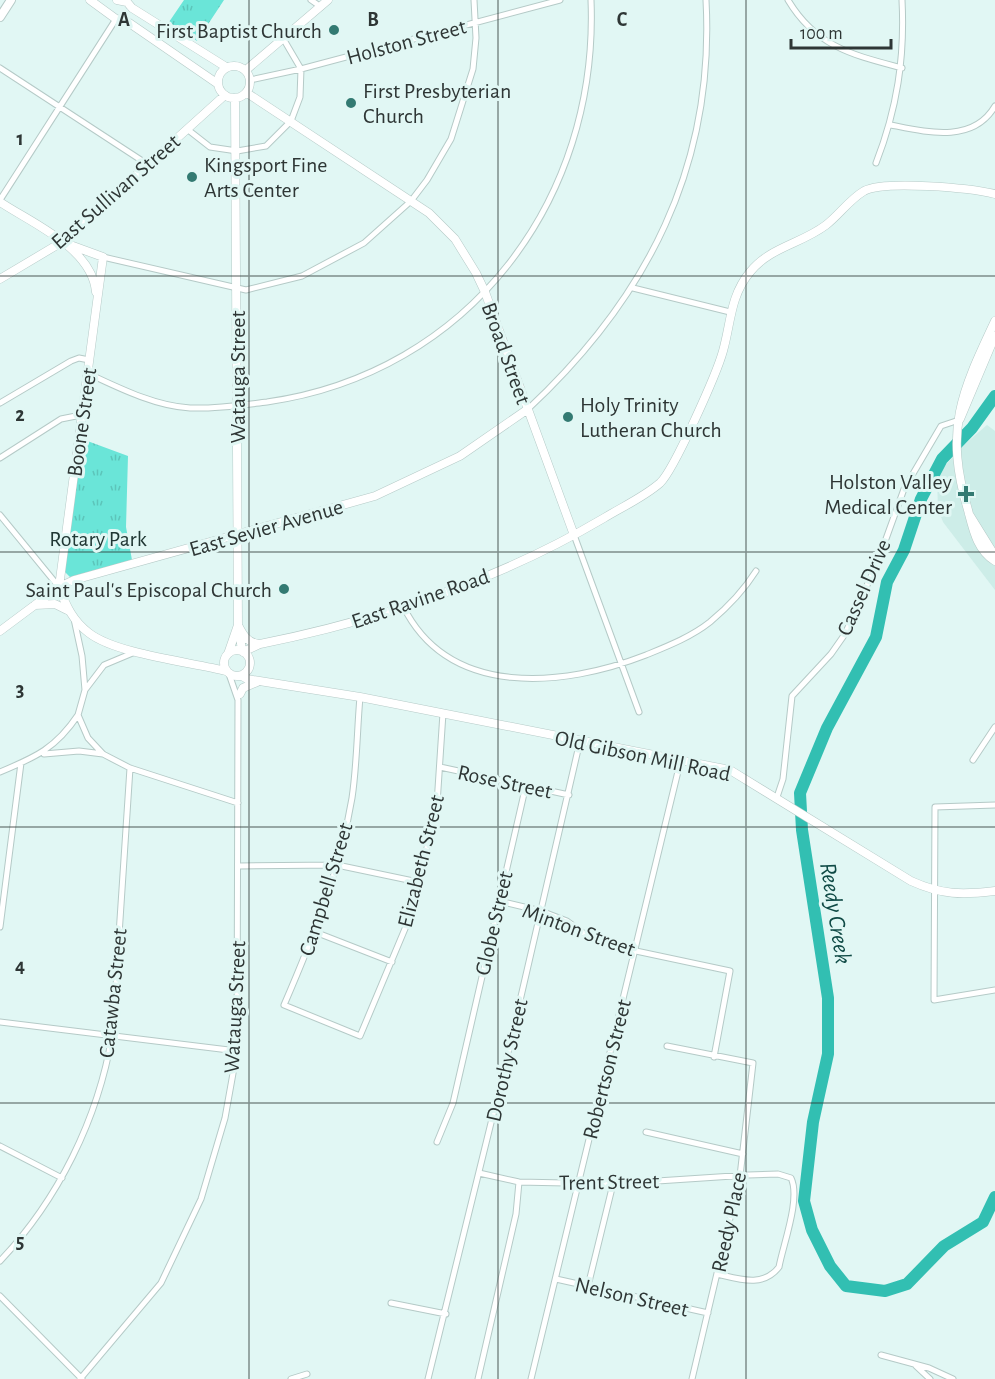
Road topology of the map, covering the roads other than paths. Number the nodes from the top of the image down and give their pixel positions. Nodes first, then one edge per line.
1 (11, 0) edge
2 (90, 0) edge
3 (311, 0) edge
4 (328, 0) edge
5 (474, 0) edge
6 (560, 0) edge
7 (591, 0) edge
8 (706, 0) edge
9 (788, 0) edge
10 (902, 0) edge
11 (124, 2) edge
12 (321, 7) junction
13 (114, 16) junction
14 (0, 17) edge
15 (125, 20) junction
16 (476, 22) junction
17 (284, 40) junction
18 (0, 68) edge
19 (226, 68) junction
20 (301, 69) junction
21 (902, 69) junction
22 (246, 70) junction
23 (250, 80) junction
24 (218, 84) junction
25 (247, 93) junction
26 (225, 95) junction
27 (235, 98) junction
28 (59, 106) junction
29 (995, 106) edge
30 (291, 121) junction
31 (891, 125) junction
32 (186, 129) junction
33 (237, 151) junction
34 (876, 163) dead end
35 (147, 164) junction
36 (995, 194) edge
37 (0, 201) edge
38 (411, 201) junction
39 (62, 242) junction
40 (103, 257) junction
41 (0, 279) edge
42 (633, 288) junction
43 (237, 290) junction
44 (485, 292) junction
45 (96, 308) junction
46 (730, 312) junction
47 (995, 321) edge
48 (995, 336) edge
49 (89, 360) junction
50 (87, 373) junction
51 (0, 403) edge
52 (237, 406) junction
53 (528, 409) junction
54 (81, 415) junction
55 (958, 423) junction
56 (0, 458) edge
57 (968, 512) junction
58 (0, 515) edge
59 (237, 534) junction
60 (574, 535) junction
61 (995, 556) edge
62 (995, 561) edge
63 (756, 571) dead end
64 (58, 587) junction
65 (34, 606) junction
66 (403, 606) junction
67 (68, 611) junction
68 (74, 619) junction
69 (238, 625) junction
70 (0, 631) edge
71 (260, 644) junction
72 (137, 651) junction
73 (243, 652) junction
74 (227, 655) junction
75 (249, 664) junction
76 (622, 664) junction
77 (203, 665) junction
78 (228, 673) junction
79 (241, 676) junction
80 (264, 680) junction
81 (84, 690) junction
82 (239, 697) junction
83 (360, 697) junction
84 (639, 712) dead end
85 (443, 713) junction
86 (78, 715) junction
87 (995, 727) edge
88 (580, 741) junction
89 (43, 754) junction
90 (103, 754) junction
91 (681, 759) junction
92 (973, 760) dead end
93 (21, 763) junction
94 (440, 767) junction
95 (130, 768) junction
96 (0, 772) edge
97 (526, 785) junction
98 (569, 795) junction
99 (777, 797) junction
100 (238, 803) junction
101 (995, 805) edge
102 (338, 865) junction
103 (239, 866) junction
104 (418, 882) junction
105 (933, 891) junction
106 (995, 891) edge
107 (499, 901) junction
108 (541, 911) junction
109 (0, 927) edge
110 (315, 932) junction
111 (636, 951) junction
112 (392, 962) junction
113 (995, 990) edge
114 (0, 1022) edge
115 (112, 1035) junction
116 (360, 1036) joint
117 (667, 1046) dead end
118 (237, 1052) junction
119 (714, 1057) junction
120 (646, 1132) dead end
121 (437, 1142) dead end
122 (0, 1146) edge
123 (743, 1154) junction
124 (480, 1173) junction
125 (740, 1176) junction
126 (62, 1178) junction
127 (519, 1182) junction
128 (577, 1183) junction
129 (613, 1184) junction
130 (0, 1261) edge
131 (717, 1274) junction
132 (556, 1279) junction
133 (588, 1286) junction
134 (0, 1296) edge
135 (391, 1303) dead end
136 (708, 1313) junction
137 (446, 1314) junction
138 (881, 1355) dead end
139 (916, 1366) junction
140 (307, 1374) dead end
141 (81, 1379) edge
142 (291, 1379) edge
143 (428, 1379) edge
144 (478, 1379) edge
145 (531, 1379) edge
146 (692, 1379) edge
147 (930, 1379) edge
148 (954, 1379) edge

1 - 14 main road
2 - 13 street
3 - 12 street
4 - 12 street
5 - 16 street
6 - 16 street, Holston Street
7 - 44 street
8 - 42 street
9 - 21 street
10 - 21 street
11 - 13 street
11 - 15 street
11 - 19 street
12 - 17 street
13 - 15 street
13 - 28 street
15 - 24 street
16 - 20 street, Holston Street
16 - 38 street
17 - 20 street
17 - 22 street
18 - 28 street
19 - 22 street
19 - 24 street
20 - 23 street, Holston Street
20 - 30 street
21 - 31 street
22 - 23 street
23 - 25 street
24 - 26 street
25 - 27 street
25 - 30 street, Broad Street
26 - 27 street
26 - 32 street, East Sullivan Street
27 - 33 street, Watauga Street
28 - 35 street
28 - 37 street
29 - 31 street
30 - 33 street
30 - 38 street, Broad Street
31 - 34 street
32 - 33 street
32 - 35 street, East Sullivan Street
33 - 43 street, Watauga Street
35 - 39 street, East Sullivan Street
36 - 46 street, East Ravine Road
37 - 39 street
38 - 43 street
38 - 44 street, Broad Street
39 - 40 street
39 - 41 street, East Sullivan Street
39 - 45 street
40 - 43 street
40 - 45 street, Boone Street
42 - 46 street
42 - 53 street
43 - 52 street, Watauga Street
44 - 52 street
44 - 53 street, Broad Street
45 - 49 street, Boone Street
46 - 60 street, East Ravine Road
47 - 55 street
48 - 55 street
49 - 50 street, Boone Street
49 - 51 street
50 - 52 street
50 - 54 street, Boone Street
52 - 59 street, Watauga Street
53 - 59 street, East Sevier Avenue
53 - 60 street, Broad Street
54 - 56 street
54 - 64 street, Boone Street
55 - 57 street
55 - 99 street, Cassel Drive
57 - 61 street
57 - 62 street
58 - 64 street
59 - 64 street, East Sevier Avenue
59 - 69 street, Watauga Street
60 - 66 street, East Ravine Road
60 - 76 street, Broad Street
63 - 76 street
64 - 65 street, East Sevier Avenue
64 - 67 street
65 - 67 street
65 - 70 street, East Sevier Avenue
66 - 71 street, East Ravine Road
66 - 76 street
67 - 68 street
68 - 72 street
68 - 81 street
69 - 71 street
69 - 73 street
69 - 74 street, Watauga Street
71 - 73 street, East Ravine Road
71 - 75 street
72 - 77 street
72 - 81 street
73 - 74 street
73 - 75 street
74 - 77 street
74 - 78 street
75 - 79 street
75 - 80 street, Old Gibson Mill Road
76 - 84 street, Broad Street
77 - 78 street
78 - 79 street
78 - 82 street, Watauga Street
79 - 80 street, Old Gibson Mill Road
79 - 82 street, Watauga Street
80 - 82 street
80 - 83 street, Old Gibson Mill Road
81 - 86 street
82 - 100 street, Watauga Street
83 - 85 street, Old Gibson Mill Road
83 - 102 street, Campbell Street
85 - 88 street, Old Gibson Mill Road
85 - 94 street, Elizabeth Street
86 - 89 street
86 - 90 street
87 - 92 street
88 - 91 street, Old Gibson Mill Road
88 - 98 street, Dorothy Street
89 - 90 street
89 - 93 street
90 - 95 street
91 - 99 street, Old Gibson Mill Road
91 - 111 street, Robertson Street
93 - 96 street
93 - 109 street
94 - 97 street, Rose Street
94 - 104 street, Elizabeth Street
95 - 100 street
95 - 115 street, Catawba Street
97 - 98 street, Rose Street
97 - 107 street, Globe Street
98 - 108 street, Dorothy Street
99 - 105 street, Old Gibson Mill Road
100 - 103 street, Watauga Street
101 - 105 street
102 - 103 street
102 - 104 street
102 - 110 street, Campbell Street
103 - 118 street, Watauga Street
104 - 112 street, Elizabeth Street
105 - 106 street, Old Gibson Mill Road
105 - 113 street
107 - 108 street, Minton Street
107 - 121 street, Globe Street
108 - 111 street, Minton Street
108 - 124 street, Dorothy Street
110 - 112 street
110 - 116 street, Campbell Street
111 - 119 street, Minton Street
111 - 128 street, Robertson Street
112 - 116 street, Elizabeth Street
114 - 115 street
115 - 118 street
115 - 126 street, Catawba Street
117 - 119 street
118 - 141 street, Watauga Street
119 - 123 street, Reedy Place
120 - 123 street
122 - 126 street
123 - 125 street, Reedy Place
124 - 127 street, Trent Street
124 - 137 street, Dorothy Street
125 - 129 street, Trent Street
125 - 131 street, Reedy Place
125 - 131 street, Trent Street
126 - 130 street, Catawba Street
127 - 128 street, Trent Street
127 - 144 street
128 - 129 street, Trent Street
128 - 132 street, Robertson Street
129 - 133 street
131 - 136 street, Reedy Place
132 - 133 street, Nelson Street
132 - 145 street, Robertson Street
133 - 136 street, Nelson Street
134 - 141 street
135 - 137 street
136 - 146 street, Reedy Place
137 - 143 street, Dorothy Street
138 - 139 street
139 - 147 street
139 - 148 street
140 - 142 street

